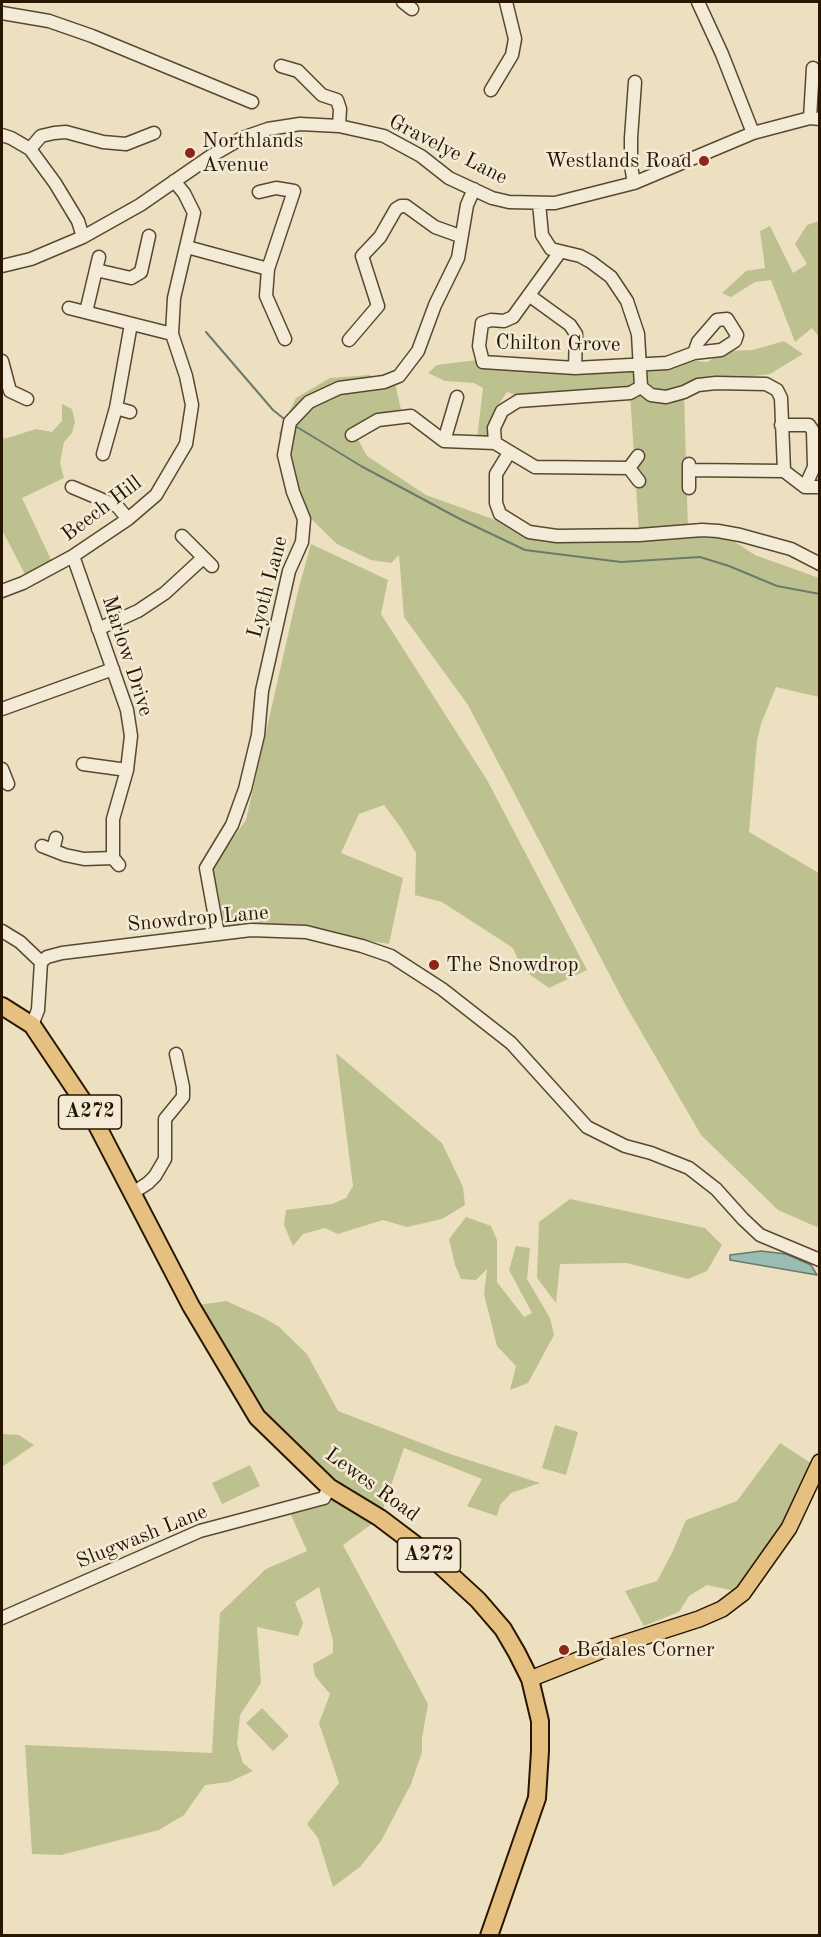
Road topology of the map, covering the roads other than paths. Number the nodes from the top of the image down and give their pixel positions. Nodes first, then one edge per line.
1 (506, 2) edge
2 (698, 2) edge
3 (2, 13) edge
4 (281, 66) dead end
5 (813, 68) dead end
6 (635, 82) dead end
7 (491, 90) dead end
8 (252, 102) dead end
9 (815, 119) edge
10 (336, 126) junction
11 (154, 133) dead end
12 (753, 133) junction
13 (2, 135) edge
14 (30, 149) junction
15 (174, 181) junction
16 (634, 183) junction
17 (474, 189) junction
18 (259, 192) dead end
19 (539, 203) junction
20 (149, 236) dead end
21 (460, 236) junction
22 (83, 237) junction
23 (187, 247) junction
24 (560, 252) junction
25 (99, 257) dead end
26 (2, 266) edge
27 (268, 269) junction
28 (96, 270) junction
29 (530, 296) junction
30 (69, 308) dead end
31 (86, 312) junction
32 (131, 324) junction
33 (172, 334) junction
34 (285, 339) dead end
35 (349, 340) dead end
36 (694, 352) dead end
37 (2, 361) edge
38 (639, 365) junction
39 (574, 368) junction
40 (641, 387) junction
41 (457, 397) dead end
42 (27, 399) dead end
43 (116, 408) junction
44 (130, 412) dead end
45 (781, 425) junction
46 (352, 435) dead end
47 (444, 441) junction
48 (495, 444) junction
49 (509, 453) junction
50 (103, 454) dead end
51 (638, 456) dead end
52 (629, 468) junction
53 (784, 471) junction
54 (639, 481) dead end
55 (72, 487) dead end
56 (805, 487) junction
57 (819, 487) edge
58 (689, 488) dead end
59 (128, 519) junction
60 (182, 536) dead end
61 (73, 556) junction
62 (819, 564) edge
63 (2, 591) edge
64 (98, 629) junction
65 (113, 669) junction
66 (2, 709) edge
67 (89, 762) dead end
68 (2, 770) edge
69 (127, 770) junction
70 (8, 784) dead end
71 (50, 844) dead end
72 (2, 931) edge
73 (218, 934) junction
74 (41, 962) junction
75 (2, 1006) edge
76 (32, 1025) junction
77 (176, 1054) dead end
78 (131, 1194) junction
79 (819, 1260) edge
80 (819, 1462) edge
81 (329, 1487) junction
82 (2, 1618) edge
83 (530, 1679) junction
84 (489, 1935) edge

1 - 7 street
2 - 12 street
3 - 8 street
4 - 10 street
5 - 9 street
6 - 16 street
9 - 12 street, Gravelye Lane
10 - 15 street
10 - 17 street, Gravelye Lane
11 - 14 street
12 - 16 street, Gravelye Lane
13 - 14 street
14 - 22 street
15 - 22 street
15 - 23 street, Beech Hill
16 - 19 street, Gravelye Lane
17 - 19 street, Gravelye Lane
17 - 21 street, Lyoth Lane
18 - 27 street
19 - 24 street
20 - 28 street
21 - 35 street
21 - 73 street, Lyoth Lane
22 - 26 street
23 - 27 street
23 - 33 street, Beech Hill
24 - 29 street, Chilton Grove
24 - 38 street
25 - 28 street
27 - 34 street
28 - 31 street
29 - 39 street
29 - 39 street, Chilton Grove
30 - 31 street
31 - 32 street
32 - 33 street
32 - 43 street
33 - 59 street, Beech Hill
36 - 38 street, Chilton Grove
37 - 42 street
38 - 39 street, Chilton Grove
38 - 40 street
40 - 45 street
40 - 48 street
41 - 47 street
43 - 44 street
43 - 50 street
45 - 53 street
45 - 56 street
46 - 47 street
47 - 48 street
48 - 49 street
49 - 52 street
49 - 62 street
51 - 52 street
52 - 54 street
53 - 56 street
53 - 58 street
55 - 59 street
56 - 57 street
59 - 61 street, Beech Hill
60 - 64 street
61 - 63 street, Beech Hill
61 - 64 street, Marlow Drive
64 - 65 street, Marlow Drive
65 - 66 street
65 - 69 street, Marlow Drive
67 - 69 street
68 - 70 street
69 - 71 street, Marlow Drive
72 - 74 street
73 - 74 street, Snowdrop Lane
73 - 79 street, Snowdrop Lane
74 - 76 street
75 - 76 highway, Lewes Road / A272
76 - 78 highway, Lewes Road / A272
77 - 78 street
78 - 81 highway, Lewes Road / A272
80 - 83 main road
81 - 82 street, Slugwash Lane
81 - 83 highway, Lewes Road / A272
83 - 84 highway, Lewes Road / A272

